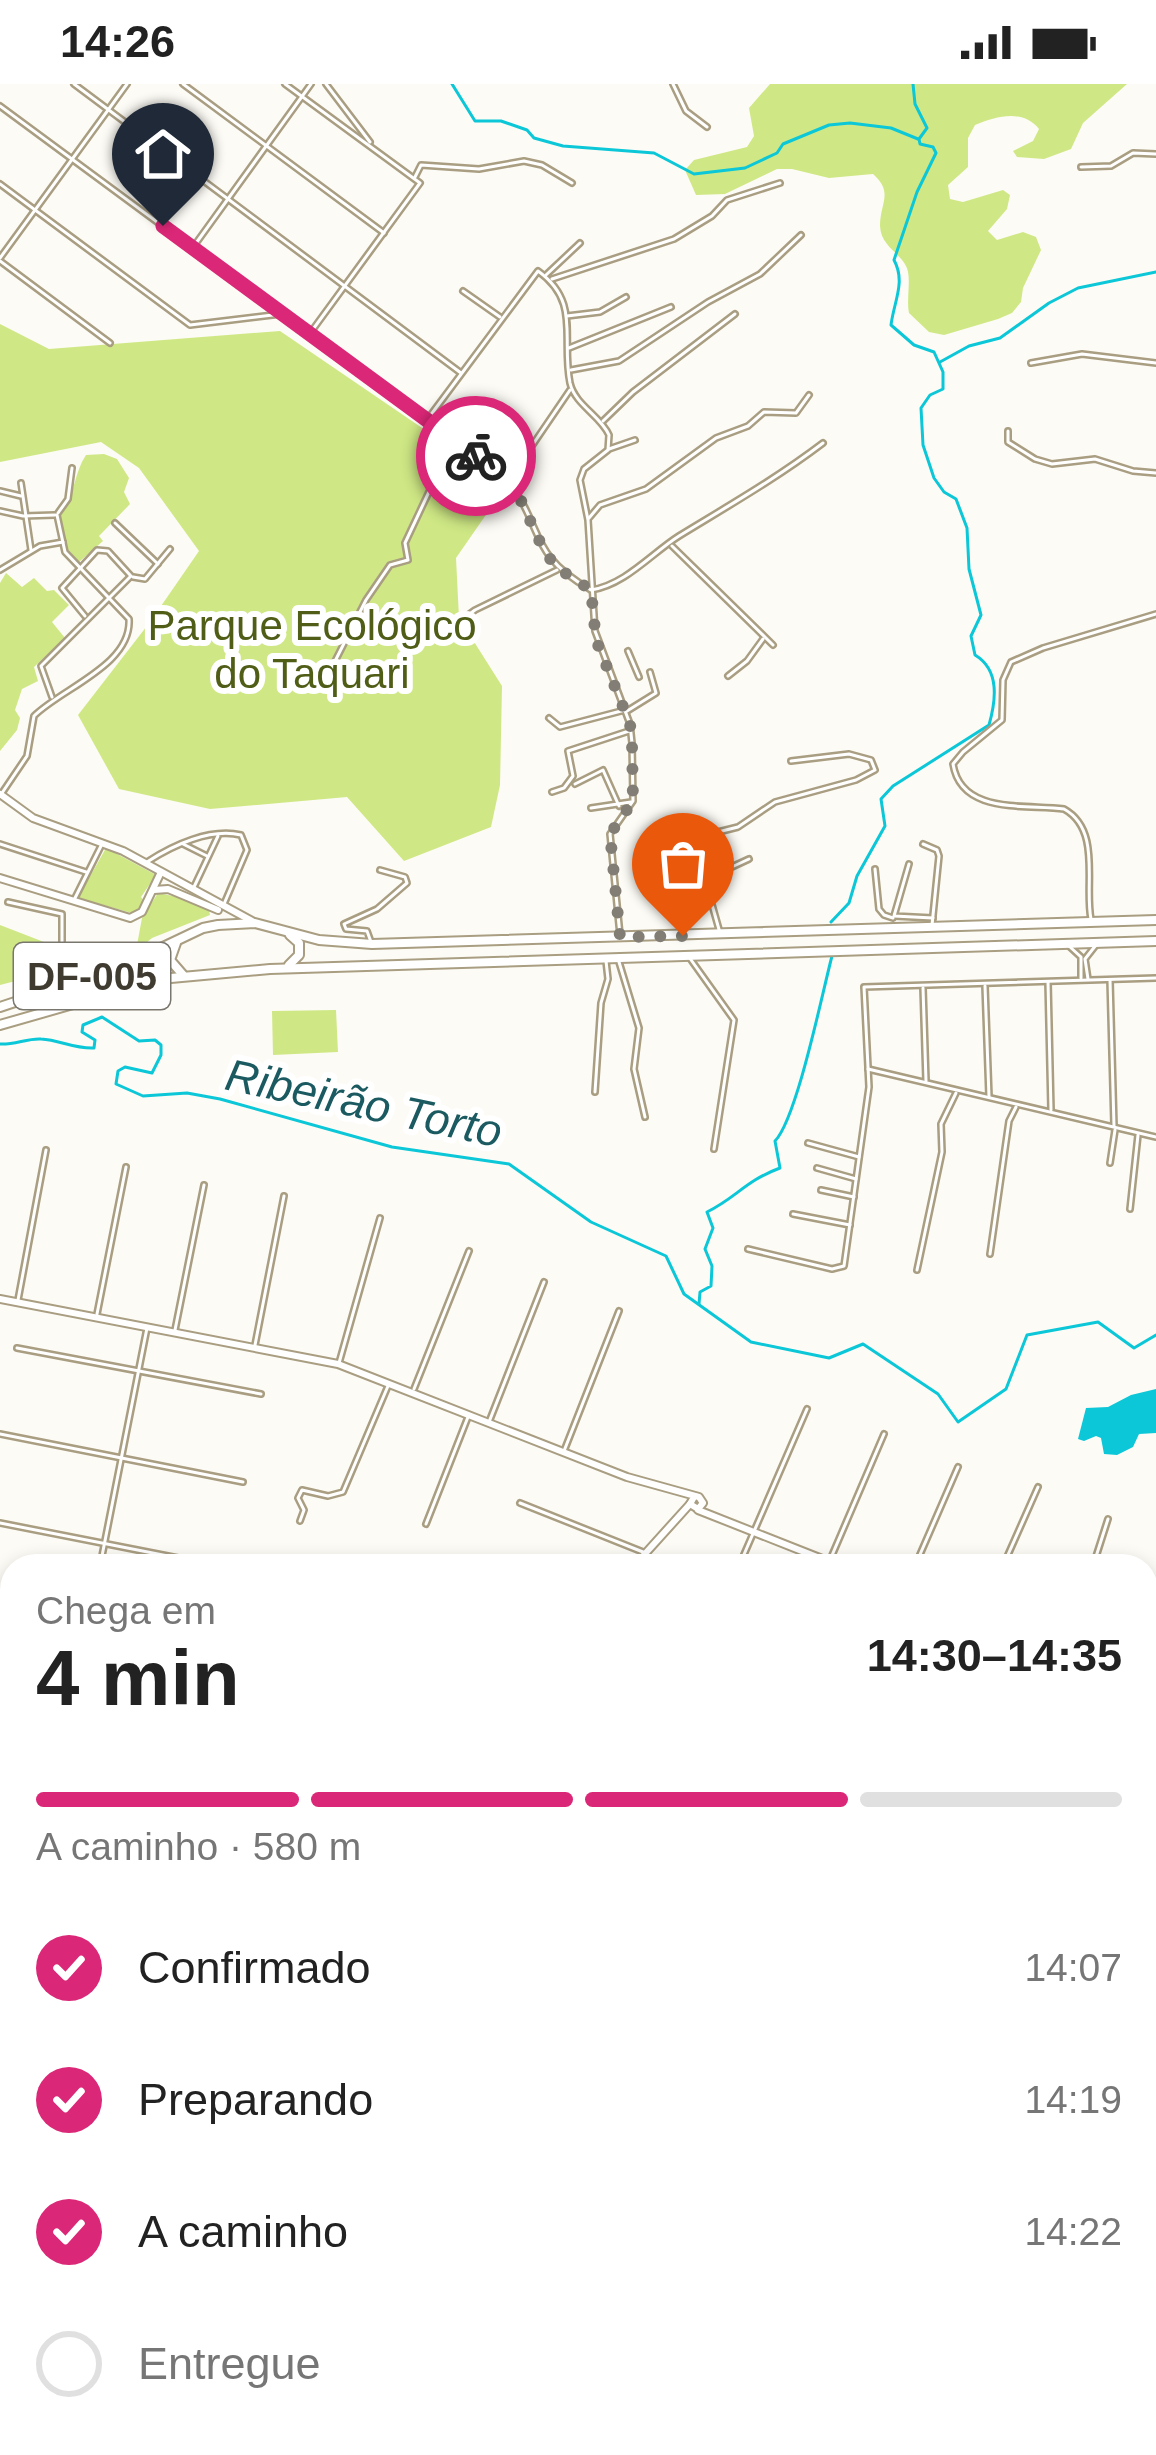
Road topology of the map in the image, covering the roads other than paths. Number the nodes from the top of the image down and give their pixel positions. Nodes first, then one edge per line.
1 (74, 84) edge
2 (127, 84) edge
3 (183, 84) edge
4 (285, 84) edge
5 (311, 84) edge
6 (326, 84) edge
7 (673, 84) edge
8 (303, 97) junction
9 (0, 106) edge
10 (109, 110) junction
11 (706, 127) dead end
12 (268, 146) junction
13 (375, 149) junction
14 (1156, 154) edge
15 (72, 159) junction
16 (1081, 167) dead end
17 (415, 178) junction
18 (572, 183) dead end
19 (780, 183) dead end
20 (0, 184) edge
21 (229, 198) junction
22 (35, 210) junction
23 (384, 234) junction
24 (801, 235) dead end
25 (580, 243) dead end
26 (193, 248) junction
27 (0, 260) edge
28 (548, 278) junction
29 (346, 284) junction
30 (463, 291) dead end
31 (626, 297) dead end
32 (671, 307) dead end
33 (281, 314) junction
34 (734, 314) dead end
35 (565, 316) junction
36 (502, 318) junction
37 (310, 334) junction
38 (110, 343) dead end
39 (568, 349) junction
40 (1030, 363) dead end
41 (1156, 363) edge
42 (569, 371) junction
43 (461, 373) junction
44 (571, 388) junction
45 (809, 395) dead end
46 (427, 420) junction
47 (602, 423) junction
48 (1008, 431) dead end
49 (635, 440) dead end
50 (823, 443) dead end
51 (465, 448) junction
52 (608, 450) junction
53 (72, 468) dead end
54 (1156, 473) edge
55 (508, 481) junction
56 (21, 483) dead end
57 (0, 491) edge
58 (21, 496) junction
59 (0, 512) edge
60 (57, 514) junction
61 (23, 516) junction
62 (588, 520) junction
63 (115, 523) dead end
64 (63, 542) junction
65 (670, 545) junction
66 (170, 549) dead end
67 (31, 552) junction
68 (158, 564) junction
69 (80, 568) junction
70 (559, 569) junction
71 (0, 570) edge
72 (131, 576) junction
73 (591, 590) junction
74 (110, 597) junction
75 (1156, 614) edge
76 (88, 619) junction
77 (449, 628) dead end
78 (766, 638) junction
79 (773, 645) dead end
80 (628, 651) dead end
81 (650, 672) dead end
82 (329, 674) dead end
83 (639, 676) dead end
84 (728, 676) dead end
85 (53, 699) junction
86 (625, 711) junction
87 (549, 718) dead end
88 (631, 731) junction
89 (791, 761) dead end
90 (574, 784) dead end
91 (552, 792) dead end
92 (0, 795) edge
93 (633, 801) junction
94 (619, 806) junction
95 (591, 808) dead end
96 (219, 834) junction
97 (103, 842) junction
98 (0, 844) edge
99 (182, 844) junction
100 (923, 844) dead end
101 (208, 857) junction
102 (749, 859) dead end
103 (146, 863) junction
104 (909, 864) dead end
105 (874, 869) dead end
106 (380, 870) dead end
107 (86, 872) junction
108 (161, 872) junction
109 (0, 878) edge
110 (707, 879) junction
111 (154, 890) junction
112 (193, 890) junction
113 (710, 890) junction
114 (664, 898) dead end
115 (8, 902) dead end
116 (73, 902) junction
117 (219, 906) junction
118 (1089, 908) junction
119 (896, 919) junction
120 (1156, 920) edge
121 (932, 922) junction
122 (1077, 922) junction
123 (1092, 922) junction
124 (255, 923) junction
125 (991, 925) junction
126 (203, 928) junction
127 (282, 930) junction
128 (720, 935) junction
129 (620, 937) junction
130 (181, 938) junction
131 (534, 940) junction
132 (1156, 941) edge
133 (371, 944) junction
134 (1098, 944) junction
135 (1067, 945) junction
136 (990, 946) junction
137 (717, 955) junction
138 (688, 956) junction
139 (618, 958) junction
140 (606, 959) junction
141 (530, 962) junction
142 (270, 969) junction
143 (187, 976) junction
144 (1156, 978) edge
145 (1110, 980) junction
146 (1048, 981) junction
147 (1088, 981) junction
148 (1081, 982) junction
149 (985, 983) junction
150 (922, 985) junction
151 (62, 986) junction
152 (0, 1007) edge
153 (0, 1025) edge
154 (867, 1069) junction
155 (926, 1082) junction
156 (957, 1091) junction
157 (595, 1092) dead end
158 (989, 1098) junction
159 (1017, 1105) junction
160 (1051, 1112) junction
161 (645, 1117) dead end
162 (1115, 1128) junction
163 (1138, 1133) junction
164 (1156, 1137) edge
165 (808, 1143) dead end
166 (714, 1149) dead end
167 (46, 1150) dead end
168 (860, 1157) junction
169 (1110, 1163) dead end
170 (126, 1167) dead end
171 (818, 1168) dead end
172 (857, 1179) junction
173 (204, 1185) dead end
174 (821, 1190) dead end
175 (284, 1196) dead end
176 (854, 1197) junction
177 (1130, 1209) dead end
178 (793, 1214) dead end
179 (380, 1218) dead end
180 (851, 1226) junction
181 (748, 1249) dead end
182 (469, 1251) dead end
183 (990, 1254) dead end
184 (917, 1270) dead end
185 (544, 1282) dead end
186 (2, 1298) edge
187 (18, 1300) junction
188 (619, 1312) dead end
189 (97, 1316) junction
190 (147, 1327) junction
191 (175, 1332) junction
192 (254, 1347) junction
193 (17, 1348) dead end
194 (338, 1364) junction
195 (139, 1371) junction
196 (388, 1384) junction
197 (413, 1393) junction
198 (261, 1394) dead end
199 (807, 1408) dead end
200 (468, 1416) junction
201 (489, 1423) junction
202 (0, 1434) edge
203 (884, 1434) dead end
204 (563, 1453) junction
205 (122, 1457) junction
206 (958, 1467) dead end
207 (243, 1482) dead end
208 (1038, 1487) dead end
209 (520, 1502) dead end
210 (695, 1504) junction
211 (1108, 1519) dead end
212 (300, 1521) dead end
213 (0, 1523) edge
214 (426, 1524) dead end
215 (755, 1529) junction
216 (105, 1544) junction
217 (645, 1553) joint
218 (103, 1554) edge
219 (157, 1554) edge
220 (744, 1554) edge
221 (811, 1554) edge
222 (838, 1554) edge
223 (920, 1554) edge
224 (1008, 1554) edge
225 (1097, 1554) edge

1 - 10 street
2 - 10 street
3 - 12 street
4 - 8 street
5 - 8 street
6 - 13 street
7 - 11 street
8 - 12 street
8 - 13 street
9 - 15 street
10 - 15 street
10 - 21 street
12 - 21 street
12 - 23 street
13 - 17 street
14 - 16 street
15 - 22 street
15 - 26 street
17 - 18 street
17 - 23 street
19 - 28 street
20 - 22 street
21 - 26 street
21 - 29 street
22 - 27 street
22 - 33 street
23 - 29 street
24 - 42 street
25 - 28 street
26 - 33 street
27 - 38 street
28 - 35 street
28 - 36 street
29 - 37 street
29 - 43 street
30 - 36 street
31 - 35 street
32 - 39 street
33 - 37 street
34 - 47 street
35 - 39 street
36 - 43 street
37 - 46 street
39 - 42 street
40 - 41 street
42 - 44 street
43 - 46 street
44 - 47 street
44 - 55 street
45 - 62 street
46 - 51 street
47 - 52 street
48 - 54 street
49 - 52 street
50 - 65 street
51 - 55 street
51 - 82 street
52 - 62 street
53 - 60 street
55 - 70 street
56 - 58 street
57 - 58 street
58 - 61 street
59 - 61 street
60 - 61 street
60 - 64 street
61 - 67 street
62 - 73 street
63 - 68 street
64 - 67 street
64 - 69 street
65 - 73 street
65 - 78 street
66 - 68 street
67 - 71 street
68 - 72 street
69 - 72 street
69 - 74 street
69 - 76 street
70 - 73 street
70 - 77 street
72 - 74 street
73 - 86 street
74 - 76 street
74 - 85 street
75 - 118 street
76 - 85 street
78 - 79 street
78 - 84 street
80 - 83 street
81 - 86 street
85 - 92 street
86 - 87 street
86 - 88 street
88 - 91 street
88 - 93 street
89 - 110 street
90 - 94 street
92 - 97 street
93 - 94 street
93 - 129 street
94 - 95 street
96 - 99 street
96 - 101 street
96 - 117 street
97 - 103 street
97 - 107 street
98 - 107 street
99 - 101 street
99 - 103 street
100 - 121 street
101 - 112 street
102 - 110 street
103 - 108 street
104 - 119 street
105 - 119 street
106 - 133 street
107 - 116 street
108 - 111 street
108 - 112 street
109 - 116 street
110 - 113 street
111 - 116 street
111 - 117 street
112 - 117 street
113 - 114 street
113 - 128 street
115 - 151 street
117 - 124 street
117 - 126 street
118 - 122 street
118 - 123 street
119 - 121 street
120 - 123 main road, DF-005
121 - 125 main road, DF-005
121 - 128 main road, DF-005
122 - 123 main road, DF-005
122 - 125 main road, DF-005
124 - 126 main road, DF-005
124 - 127 main road, DF-005
125 - 136 main road
126 - 130 main road, DF-005
127 - 133 main road, DF-005
127 - 142 main road
128 - 129 main road, DF-005
128 - 137 main road
129 - 131 main road, DF-005
130 - 143 main road
130 - 151 main road, DF-005
131 - 133 main road, DF-005
131 - 141 main road
132 - 134 main road, DF-005
134 - 135 main road, DF-005
134 - 147 street
135 - 136 main road, DF-005
135 - 148 street
136 - 137 main road, DF-005
137 - 138 main road, DF-005
138 - 139 main road, DF-005
138 - 166 street
139 - 140 main road, DF-005
139 - 161 street
140 - 141 main road, DF-005
140 - 157 street
141 - 142 main road, DF-005
142 - 143 main road, DF-005
143 - 153 main road, DF-005
144 - 145 street
145 - 147 street
145 - 162 street
146 - 148 street
146 - 149 street
146 - 160 street
147 - 148 street
149 - 150 street
149 - 158 street
150 - 154 street
150 - 155 street
151 - 152 main road, DF-005
154 - 155 street
154 - 168 street
155 - 156 street
156 - 158 street
156 - 184 street
158 - 159 street
159 - 160 street
159 - 183 street
160 - 162 street
162 - 163 street
162 - 169 street
163 - 164 street
163 - 177 street
165 - 168 street
167 - 187 street
168 - 172 street
170 - 189 street
171 - 172 street
172 - 176 street
173 - 191 street
174 - 176 street
175 - 192 street
176 - 180 street
178 - 180 street
179 - 194 street
180 - 181 street
182 - 197 street
185 - 201 street
186 - 187 street
187 - 189 street
188 - 204 street
189 - 190 street
190 - 191 street
190 - 195 street
191 - 192 street
192 - 194 street
193 - 195 street
194 - 196 street
195 - 198 street
195 - 205 street
196 - 197 street
196 - 212 street
197 - 200 street
199 - 215 street
200 - 201 street
200 - 214 street
201 - 204 street
202 - 205 street
203 - 222 street
204 - 210 street
205 - 207 street
205 - 216 street
206 - 223 street
208 - 224 street
209 - 217 street
210 - 215 street
210 - 217 street
211 - 225 street
213 - 216 street
215 - 220 street
215 - 221 street
216 - 218 street
216 - 219 street

